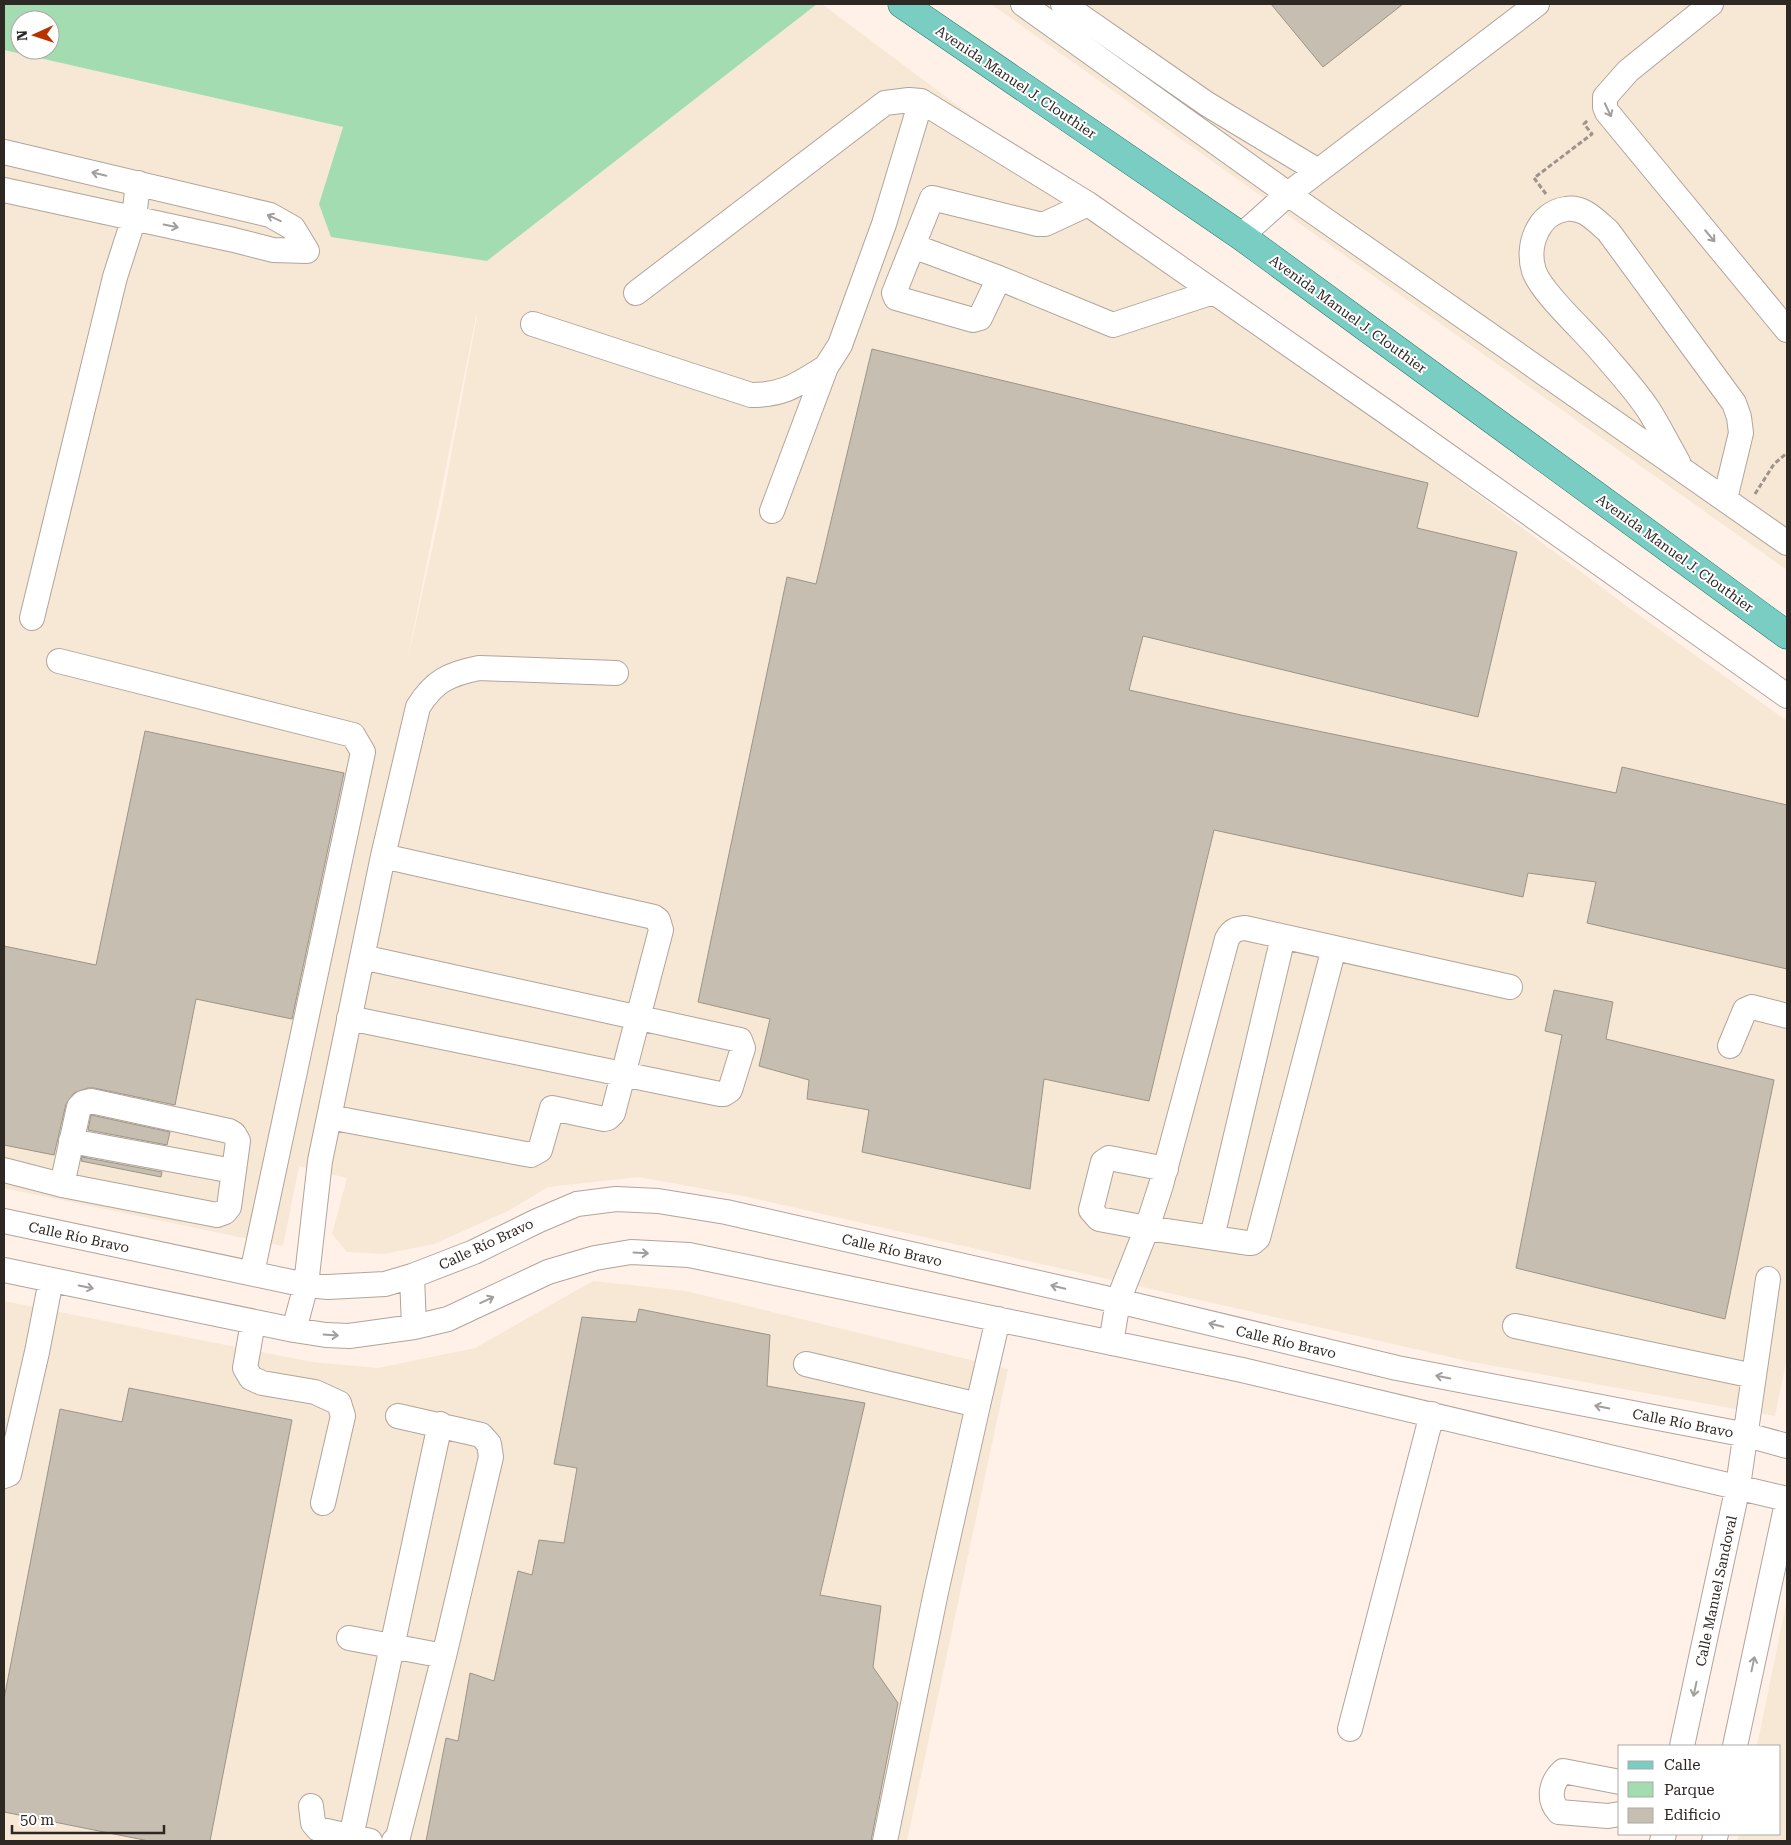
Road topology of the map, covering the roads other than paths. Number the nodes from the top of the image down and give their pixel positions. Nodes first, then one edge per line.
1 (902, 4) edge
2 (1023, 4) edge
3 (1537, 4) edge
4 (1711, 4) edge
5 (1067, 5) edge
6 (921, 101) junction
7 (4, 152) edge
8 (1318, 171) junction
9 (138, 183) junction
10 (4, 190) edge
11 (1288, 194) junction
12 (1088, 204) junction
13 (134, 218) junction
14 (1241, 236) junction
15 (913, 246) junction
16 (999, 278) junction
17 (1213, 292) junction
18 (636, 293) dead end
19 (533, 324) dead end
20 (1787, 330) edge
21 (826, 367) junction
22 (1681, 468) junction
23 (1734, 506) junction
24 (772, 511) dead end
25 (1787, 543) edge
26 (32, 618) dead end
27 (1787, 634) edge
28 (59, 661) dead end
29 (616, 673) dead end
30 (1787, 696) edge
31 (382, 856) junction
32 (1283, 937) junction
33 (1334, 948) junction
34 (362, 957) junction
35 (1510, 987) dead end
36 (1787, 1016) edge
37 (638, 1017) junction
38 (349, 1018) junction
39 (1730, 1046) dead end
40 (622, 1075) junction
41 (329, 1117) junction
42 (71, 1141) junction
43 (1166, 1169) junction
44 (4, 1170) edge
45 (234, 1171) junction
46 (62, 1185) junction
47 (4, 1221) edge
48 (1147, 1228) junction
49 (1212, 1237) junction
50 (4, 1270) edge
51 (252, 1273) junction
52 (412, 1276) junction
53 (1768, 1279) dead end
54 (51, 1280) junction
55 (306, 1285) junction
56 (1118, 1301) junction
57 (998, 1319) junction
58 (253, 1322) junction
59 (1515, 1326) dead end
60 (414, 1327) junction
61 (294, 1330) junction
62 (1251, 1334) junction
63 (1111, 1343) junction
64 (806, 1364) dead end
65 (1242, 1370) junction
66 (1754, 1376) junction
67 (978, 1405) junction
68 (1432, 1414) junction
69 (398, 1416) dead end
70 (440, 1424) junction
71 (1746, 1435) junction
72 (1787, 1446) edge
73 (4, 1476) edge
74 (1738, 1486) junction
75 (1787, 1499) edge
76 (323, 1503) dead end
77 (1787, 1503) edge
78 (348, 1638) dead end
79 (394, 1646) junction
80 (444, 1656) junction
81 (1350, 1729) dead end
82 (1682, 1745) edge
83 (1735, 1745) edge
84 (1618, 1782) edge
85 (311, 1806) dead end
86 (1618, 1814) edge
87 (361, 1839) edge
88 (394, 1841) edge
89 (885, 1841) edge

1 - 14 main road, Avenida Manuel J. Clouthier
2 - 11 street
3 - 8 street
4 -> 20 street
5 - 8 street
6 - 12 street
6 - 18 street
6 - 21 street
9 -> 7 street
8 - 11 street
9 - 13 street
13 -> 9 street
10 - 13 street
11 - 14 street
11 - 22 street
12 - 15 street
12 - 17 street
13 - 26 street
14 - 27 main road, Avenida Manuel J. Clouthier
15 - 16 street
15 - 16 street
16 - 17 street
17 - 30 street
19 - 21 street
21 - 24 street
22 - 23 street
22 - 23 street
23 - 25 street
28 - 51 street
29 - 31 street
31 - 34 street
31 - 37 street
32 - 33 street
32 - 43 street
32 - 49 street
33 - 35 street
33 - 49 street
34 - 37 street
34 - 38 street
36 - 39 street
37 - 40 street
37 - 40 street
38 - 40 street
38 - 41 street
40 - 41 street
41 - 55 street
42 - 45 street
42 - 45 street
42 - 46 street
43 - 48 street
43 - 48 street
44 - 46 street
45 - 46 street
47 - 51 street, Calle Río Bravo
48 - 49 street
48 - 56 street
50 - 54 street
51 - 55 street, Calle Río Bravo
52 - 55 street, Calle Río Bravo
56 -> 52 street, Calle Río Bravo
52 - 60 street
53 - 66 street, Calle Manuel Sandoval
54 -> 58 street
54 - 73 street
55 - 61 street
62 -> 56 street, Calle Río Bravo
56 - 63 street
60 -> 57 street
57 - 63 street
57 - 67 street
58 - 61 street
58 - 76 street
59 - 66 street
61 -> 60 street
62 - 65 street
71 -> 62 street, Calle Río Bravo
63 - 65 street
64 - 67 street
65 - 68 street
66 - 71 street, Calle Manuel Sandoval
67 - 89 street
68 - 74 street
68 - 81 street
69 - 70 street
70 - 79 street
70 - 80 street
71 - 72 street, Calle Río Bravo
71 - 74 street, Calle Manuel Sandoval
74 - 75 street
74 -> 82 street, Calle Manuel Sandoval
83 -> 77 street
78 - 79 street
79 - 80 street
79 - 87 street
80 - 88 street
84 - 86 street
85 - 87 street

